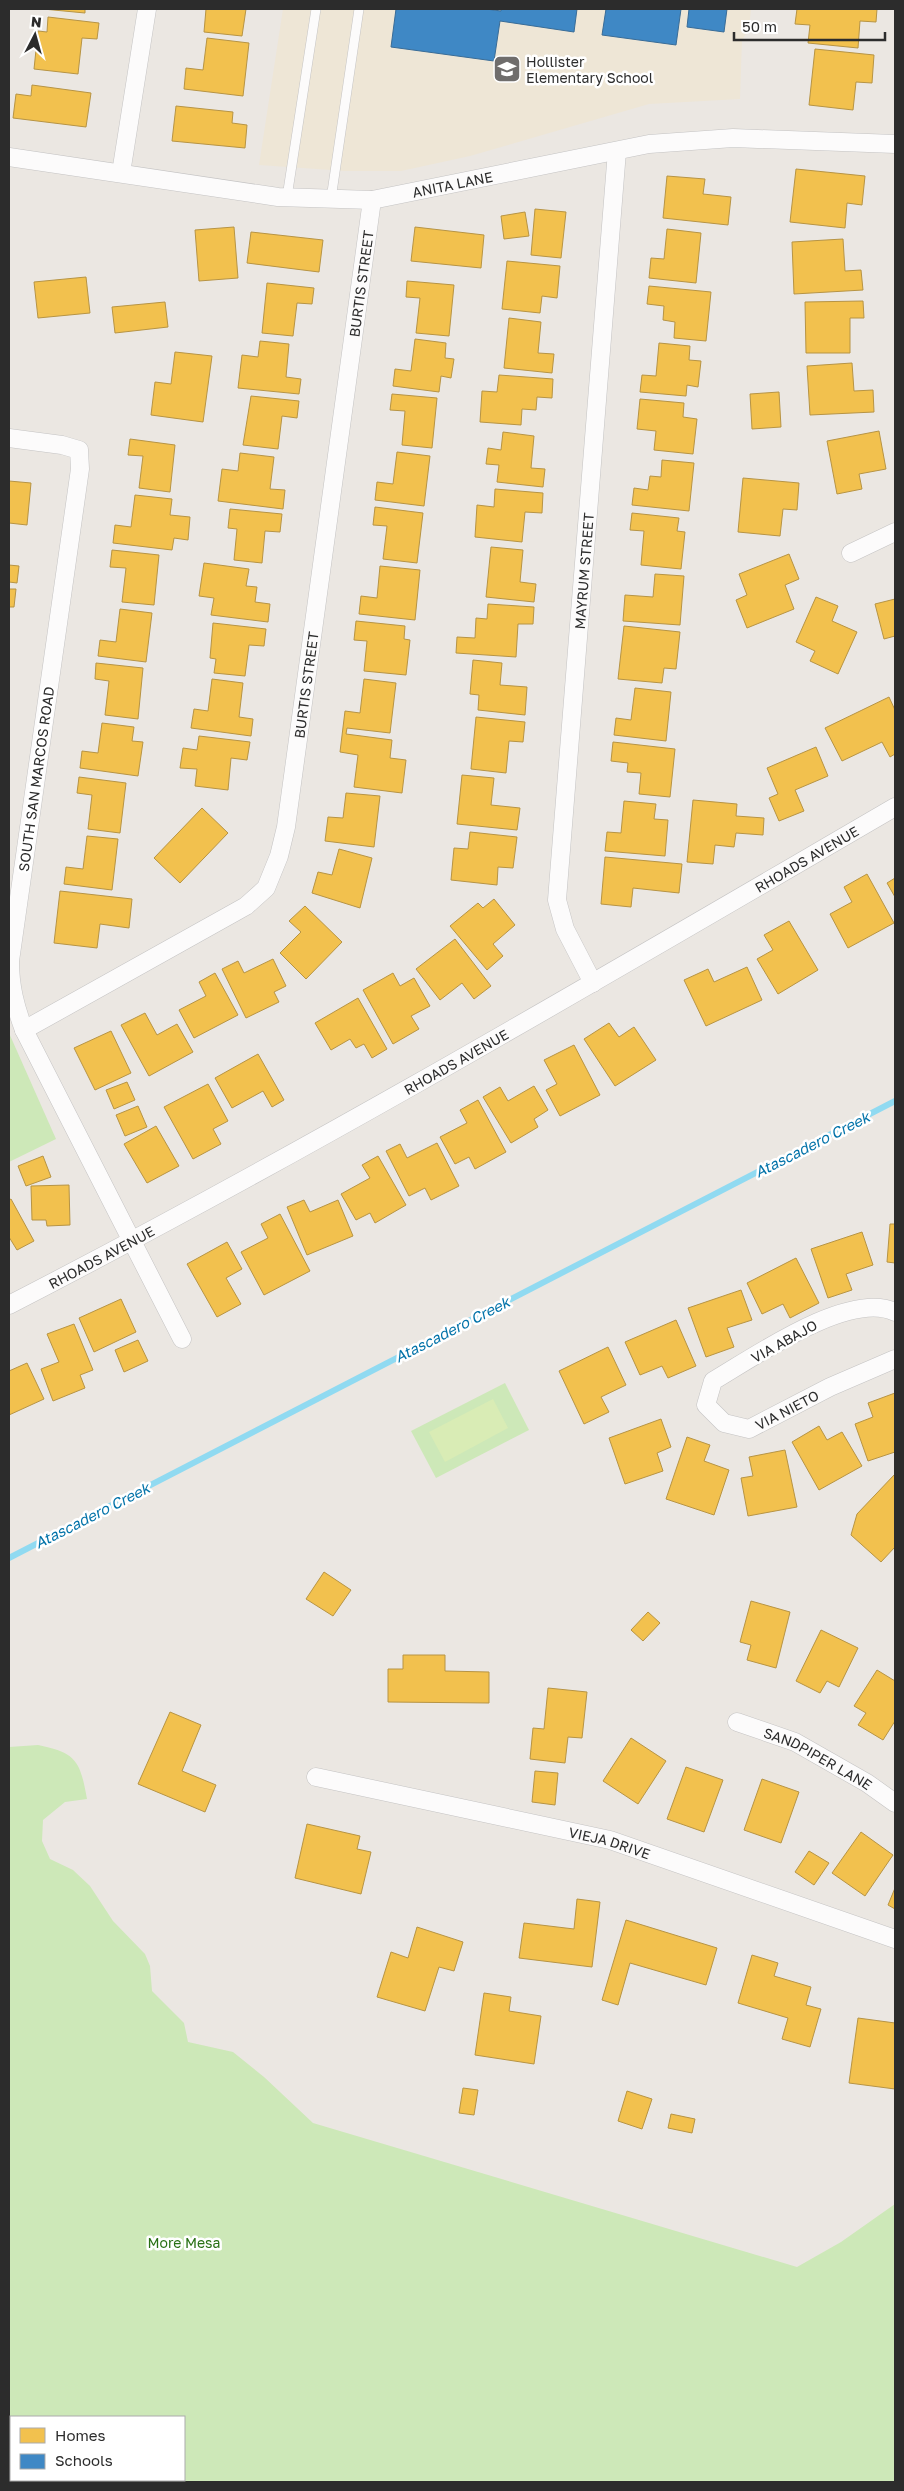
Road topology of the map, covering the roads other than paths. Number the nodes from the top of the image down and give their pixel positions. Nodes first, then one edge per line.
1 (147, 9) edge
2 (316, 9) edge
3 (359, 9) edge
4 (895, 144) edge
5 (617, 151) junction
6 (9, 157) edge
7 (121, 173) junction
8 (287, 197) junction
9 (331, 199) junction
10 (372, 200) junction
11 (9, 438) edge
12 (895, 532) edge
13 (852, 553) dead end
14 (895, 807) edge
15 (593, 983) junction
16 (24, 1030) junction
17 (131, 1242) junction
18 (9, 1305) edge
19 (895, 1312) edge
20 (182, 1339) dead end
21 (895, 1359) edge
22 (713, 1381) joint
23 (737, 1722) dead end
24 (316, 1777) dead end
25 (895, 1803) edge
26 (895, 1939) edge

1 - 7 street
2 - 8 lane
3 - 9 lane
4 - 5 street, ANITA LANE
5 - 10 street, ANITA LANE
5 - 15 street, MAYRUM STREET
6 - 7 street, ANITA LANE
7 - 8 street, ANITA LANE
8 - 9 street, ANITA LANE
9 - 10 street, ANITA LANE
10 - 16 street, BURTIS STREET
11 - 16 street, SOUTH SAN MARCOS ROAD
12 - 13 street
14 - 15 street, RHOADS AVENUE
15 - 17 street, RHOADS AVENUE
16 - 17 street, SOUTH SAN MARCOS ROAD
17 - 18 street, RHOADS AVENUE
17 - 20 street, SOUTH SAN MARCOS ROAD
19 - 22 street, VIA ABAJO
21 - 22 street, VIA NIETO
23 - 25 street, SANDPIPER LANE
24 - 26 street, VIEJA DRIVE

